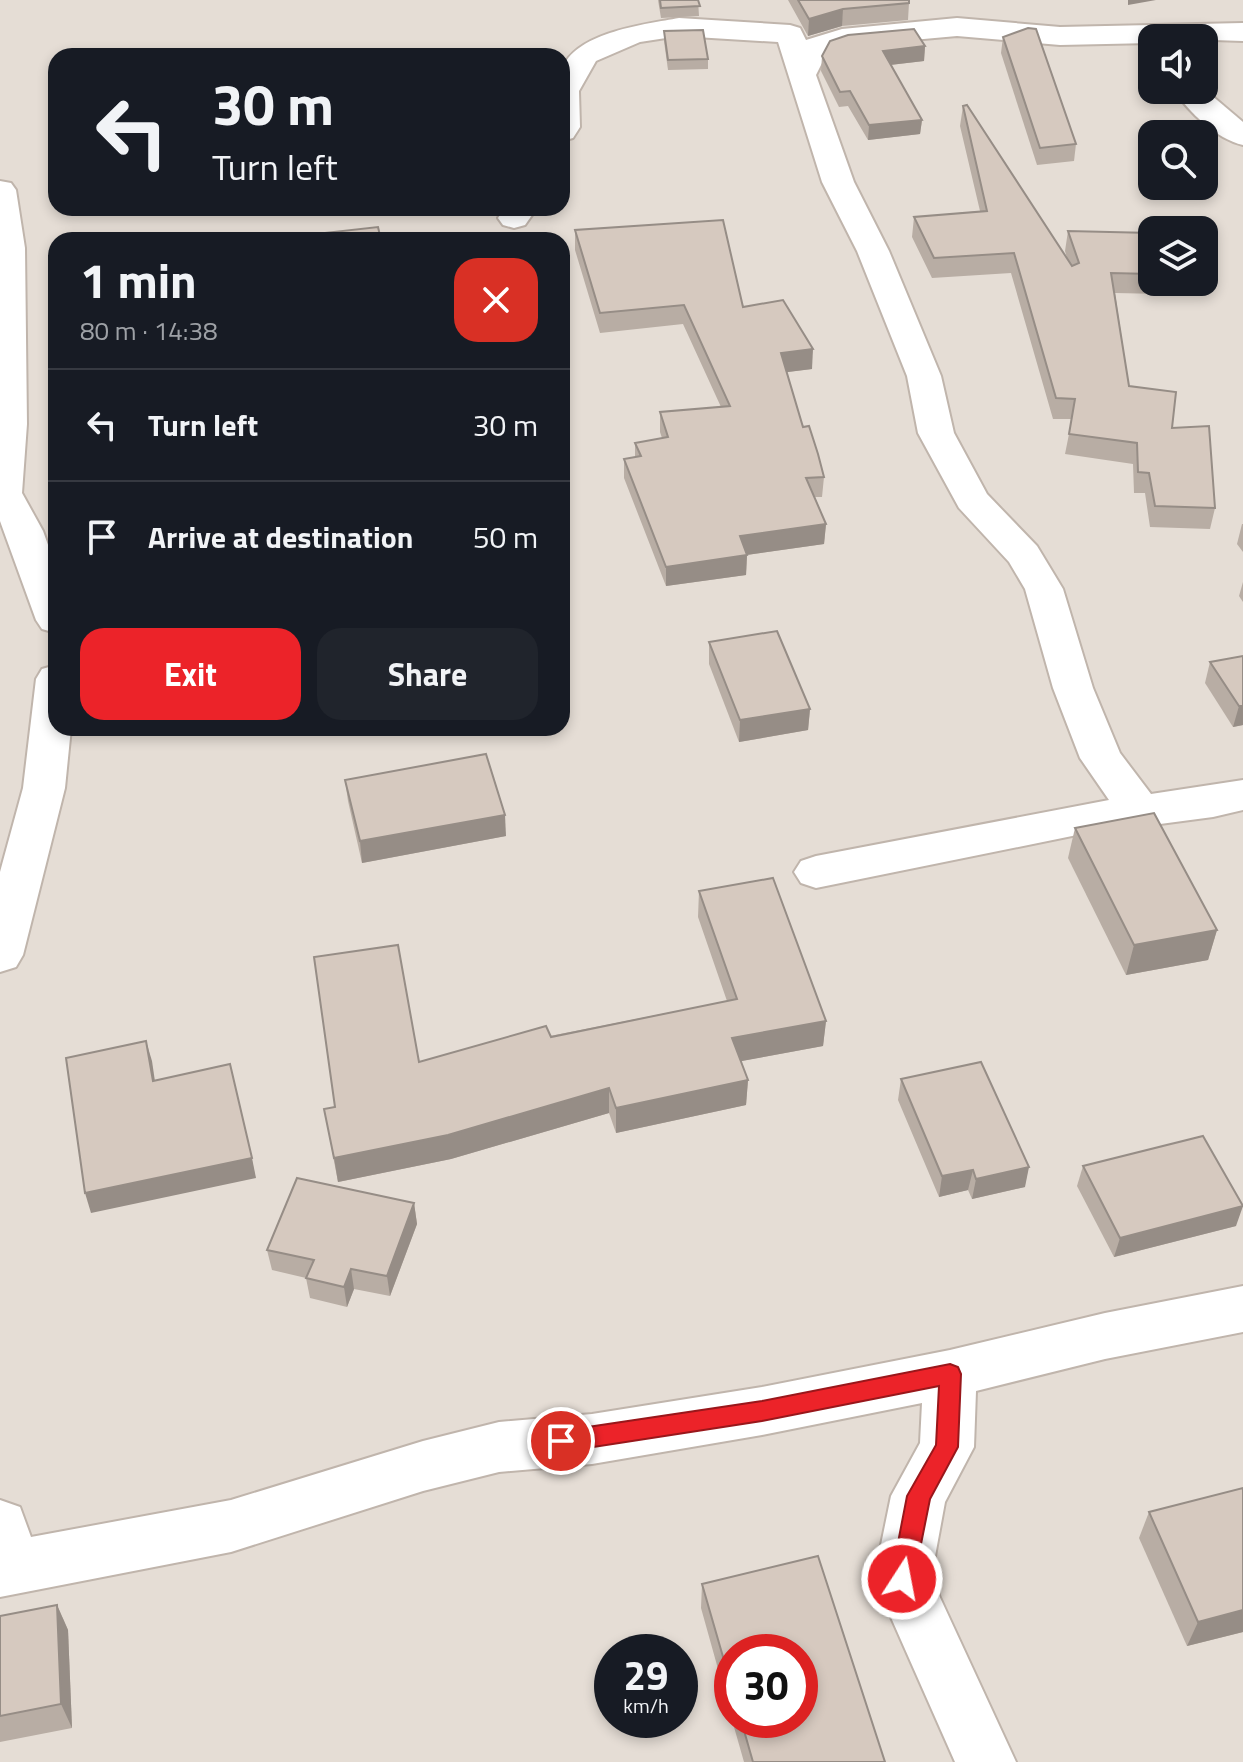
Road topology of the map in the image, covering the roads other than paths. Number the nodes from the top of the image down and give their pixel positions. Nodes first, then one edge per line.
1 (953, 14) edge
2 (1243, 32) edge
3 (1218, 33) edge
4 (1138, 37) edge
5 (801, 75) junction
6 (570, 81) edge
7 (1200, 104) edge
8 (1243, 136) edge
9 (0, 190) edge
10 (48, 598) edge
11 (50, 736) edge
12 (1243, 795) edge
13 (1139, 809) junction
14 (816, 872) dead end
15 (0, 955) edge
16 (1243, 1309) edge
17 (950, 1374) junction
18 (4, 1555) edge
19 (986, 1762) edge

1 - 4 street
1 - 5 street
2 - 3 street
5 - 6 street
5 - 13 street
7 - 8 street
9 - 10 street
11 - 15 street
12 - 13 street
13 - 14 street
16 - 17 street
17 - 18 street
17 - 19 street

